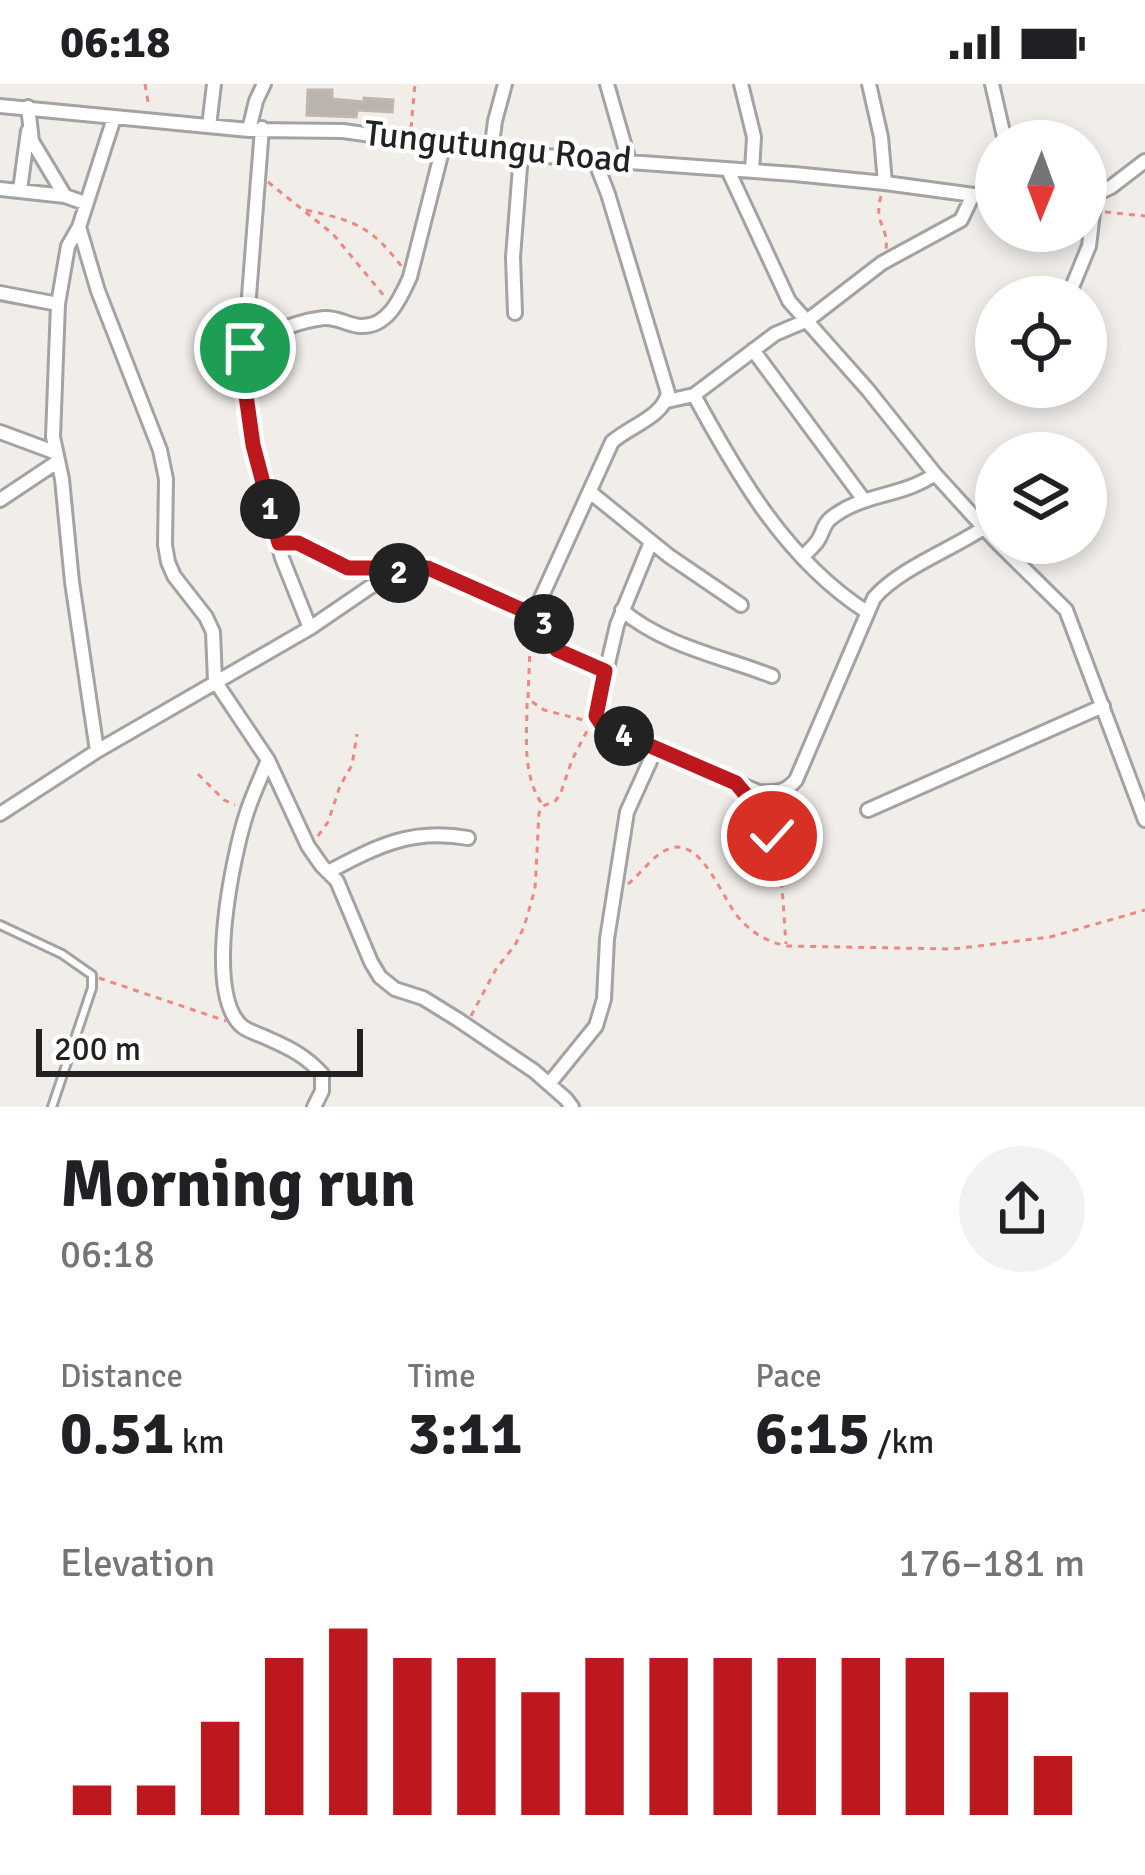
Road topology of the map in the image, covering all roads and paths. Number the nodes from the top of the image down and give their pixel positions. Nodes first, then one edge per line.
1 (146, 84) edge
2 (214, 84) edge
3 (264, 84) edge
4 (415, 84) edge
5 (505, 84) edge
6 (607, 84) edge
7 (741, 84) edge
8 (868, 84) edge
9 (992, 84) edge
10 (0, 106) edge
11 (28, 107) junction
12 (114, 118) junction
13 (1000, 120) edge
14 (152, 121) junction
15 (29, 126) junction
16 (209, 126) junction
17 (255, 129) junction
18 (409, 142) junction
19 (443, 147) junction
20 (491, 152) junction
21 (521, 154) junction
22 (594, 158) junction
23 (629, 161) junction
24 (1145, 161) edge
25 (728, 170) junction
26 (752, 171) junction
27 (259, 172) junction
28 (885, 183) junction
29 (0, 190) edge
30 (20, 190) junction
31 (1107, 190) edge
32 (973, 195) joint
33 (65, 196) junction
34 (85, 203) junction
35 (1107, 206) edge
36 (304, 210) junction
37 (1145, 216) edge
38 (79, 227) junction
39 (883, 263) junction
40 (410, 277) junction
41 (0, 293) edge
42 (58, 304) junction
43 (394, 308) junction
44 (514, 313) dead end
45 (808, 320) junction
46 (245, 348) junction
47 (753, 350) junction
48 (694, 395) junction
49 (668, 401) junction
50 (0, 432) edge
51 (56, 457) junction
52 (935, 474) junction
53 (590, 492) junction
54 (0, 500) edge
55 (864, 500) junction
56 (975, 516) edge
57 (975, 533) edge
58 (651, 542) junction
59 (279, 543) junction
60 (802, 557) junction
61 (1019, 564) edge
62 (392, 575) junction
63 (741, 605) dead end
64 (622, 610) junction
65 (867, 613) junction
66 (532, 615) junction
67 (310, 628) junction
68 (605, 671) junction
69 (772, 676) dead end
70 (214, 681) junction
71 (527, 699) junction
72 (1103, 706) junction
73 (357, 734) dead end
74 (656, 748) junction
75 (97, 751) junction
76 (268, 760) junction
77 (198, 774) dead end
78 (736, 783) junction
79 (543, 806) junction
80 (868, 810) dead end
81 (248, 811) junction
82 (0, 814) edge
83 (1145, 820) edge
84 (468, 838) dead end
85 (308, 846) junction
86 (328, 872) junction
87 (612, 898) junction
88 (1145, 910) edge
89 (0, 925) edge
90 (787, 946) junction
91 (92, 975) junction
92 (466, 1025) junction
93 (243, 1027) junction
94 (548, 1084) junction
95 (52, 1107) edge
96 (314, 1107) edge
97 (572, 1107) edge

1 - 14 path
2 - 16 street
3 - 17 street
4 - 18 path
5 - 20 street
6 - 23 street
7 - 26 street
8 - 28 street
9 - 13 street
10 - 11 street, Tungutungu Road
11 - 12 street, Tungutungu Road
11 - 15 street
12 - 14 street, Tungutungu Road
12 - 34 street
14 - 16 street, Tungutungu Road
15 - 30 street
15 - 33 street
16 - 17 street, Tungutungu Road
17 - 18 street, Tungutungu Road
17 - 27 street
18 - 19 street, Tungutungu Road
19 - 20 street, Tungutungu Road
19 - 40 street
20 - 21 street, Tungutungu Road
21 - 22 street, Tungutungu Road
21 - 44 street
22 - 23 street, Tungutungu Road
22 - 49 street
23 - 25 street, Tungutungu Road
24 - 31 street
25 - 26 street, Tungutungu Road
25 - 45 street
26 - 28 street, Tungutungu Road
27 - 36 path
27 - 46 street
28 - 32 street, Tungutungu Road
28 - 39 path
29 - 30 street
30 - 33 street
32 - 39 street
33 - 34 street
34 - 38 street
35 - 37 path
36 - 40 path
36 - 43 path
38 - 42 street
38 - 70 street
39 - 45 street
40 - 43 street
41 - 42 street
42 - 51 street
43 - 46 street
45 - 47 street
45 - 52 street
46 - 59 street
47 - 48 street
47 - 55 street
48 - 49 street
48 - 60 street
49 - 53 street
50 - 51 street
51 - 54 street
51 - 75 street
52 - 55 street
52 - 56 street
53 - 58 street
53 - 66 street
55 - 60 street
57 - 65 street
58 - 63 street
58 - 64 street
59 - 62 street
59 - 67 street
60 - 65 street
61 - 72 street
62 - 66 street
62 - 67 street
64 - 68 street
64 - 69 street
65 - 78 street
66 - 68 path
66 - 71 path
67 - 70 street
68 - 74 street
70 - 75 street
70 - 76 street
71 - 79 path
71 - 79 path
72 - 80 street
72 - 83 street
73 - 85 path
74 - 78 street
74 - 87 street
75 - 82 street
76 - 81 street
76 - 85 street
77 - 81 path
78 - 90 path
79 - 92 path
81 - 93 street
84 - 86 street
85 - 86 street
86 - 92 street
87 - 90 path
87 - 94 street
88 - 90 path
89 - 91 lane
91 - 93 path
91 - 95 lane
92 - 94 street
93 - 96 street
94 - 97 street

